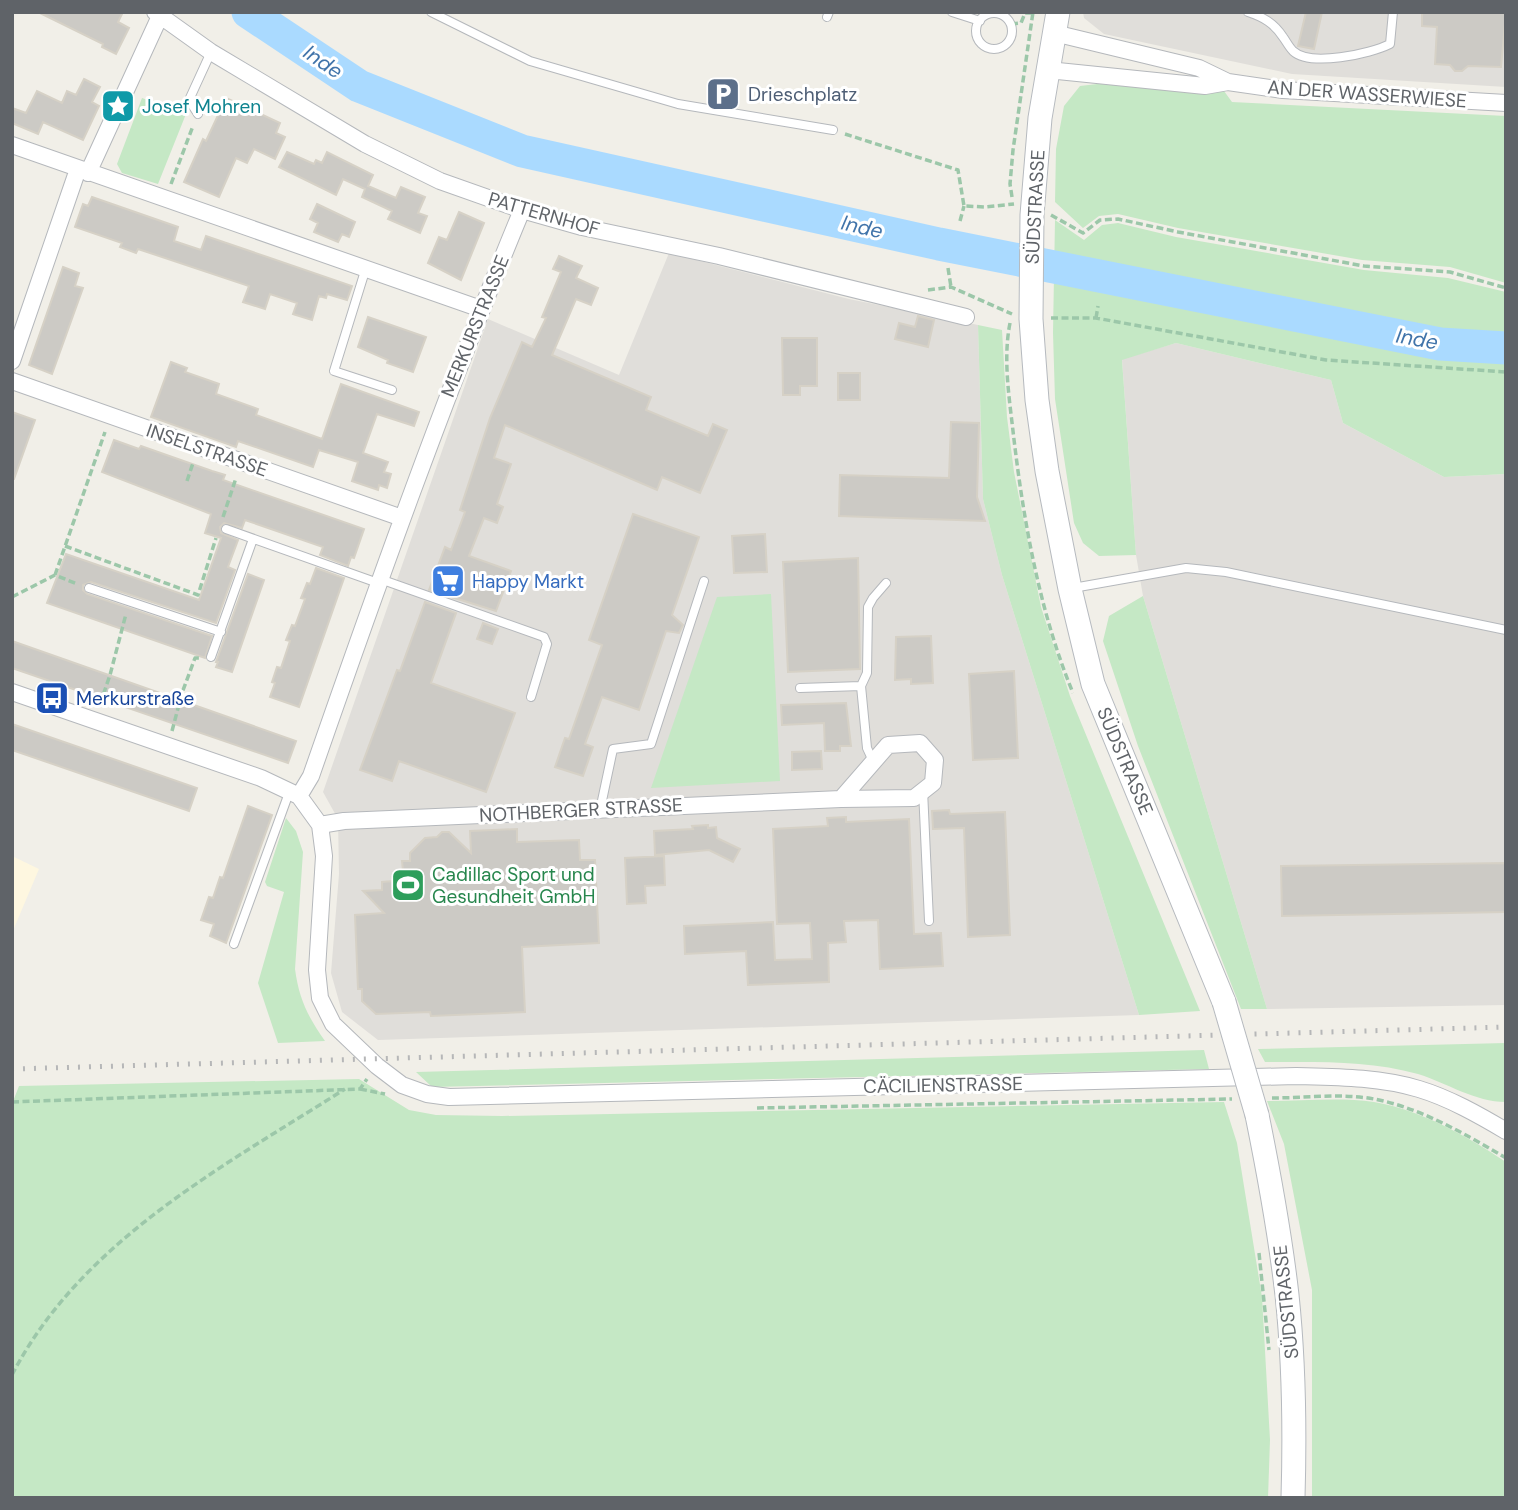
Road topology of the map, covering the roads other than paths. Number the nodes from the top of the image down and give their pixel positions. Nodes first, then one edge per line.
1 (431, 12) edge
2 (952, 12) edge
3 (1248, 12) edge
4 (1393, 12) edge
5 (157, 14) edge
6 (980, 20) junction
7 (1056, 21) edge
8 (211, 52) junction
9 (1048, 71) junction
10 (1228, 82) junction
11 (1506, 103) edge
12 (198, 114) road end
13 (833, 131) road end
14 (12, 145) edge
15 (83, 171) junction
16 (522, 210) junction
17 (365, 271) junction
18 (481, 309) junction
19 (966, 317) dead end
20 (12, 361) edge
21 (12, 381) edge
22 (392, 390) dead end
23 (402, 518) junction
24 (226, 529) dead end
25 (253, 539) junction
26 (379, 581) junction
27 (704, 581) dead end
28 (886, 583) dead end
29 (89, 588) road end
30 (1070, 589) junction
31 (1506, 630) edge
32 (220, 632) junction
33 (211, 657) road end
34 (861, 686) junction
35 (800, 688) dead end
36 (12, 692) edge
37 (531, 697) dead end
38 (873, 761) junction
39 (923, 790) junction
40 (295, 793) junction
41 (841, 799) junction
42 (600, 810) junction
43 (320, 825) junction
44 (929, 921) dead end
45 (234, 944) dead end
46 (1506, 1131) edge
47 (1293, 1498) edge

1 - 13 lane
2 - 6 lane
3 - 4 lane
5 - 8 street, PATTERNHOF
5 - 15 street, PATTERNHOF
6 - 6 lane
7 - 9 main road, SÜDSTRASSE
7 - 10 street, AN DER WASSERWIESE
8 - 12 lane
8 - 16 street, PATTERNHOF
9 - 10 street, AN DER WASSERWIESE
9 - 30 main road, SÜDSTRASSE
10 - 11 street, AN DER WASSERWIESE
14 - 15 street
15 - 17 street
15 - 20 street, PATTERNHOF
16 - 18 street, MERKURSTRASSE
16 - 19 street, PATTERNHOF
17 - 18 street
17 - 22 lane
18 - 23 street, MERKURSTRASSE
21 - 23 street, INSELSTRASSE
23 - 26 street, MERKURSTRASSE
24 - 25 lane
25 - 26 lane
25 - 32 lane
26 - 37 lane
26 - 40 street, MERKURSTRASSE
27 - 42 lane
28 - 34 lane
29 - 32 lane
30 - 31 lane
30 - 47 main road, SÜDSTRASSE, bridge
32 - 33 lane
34 - 35 lane
34 - 38 lane
36 - 40 street
38 - 39 street
38 - 41 street
39 - 41 street, NOTHBERGER STRASSE
39 - 44 lane
40 - 43 street
40 - 45 lane
41 - 42 street, NOTHBERGER STRASSE
42 - 43 street, NOTHBERGER STRASSE
43 - 46 street, CÄCILIENSTRASSE

